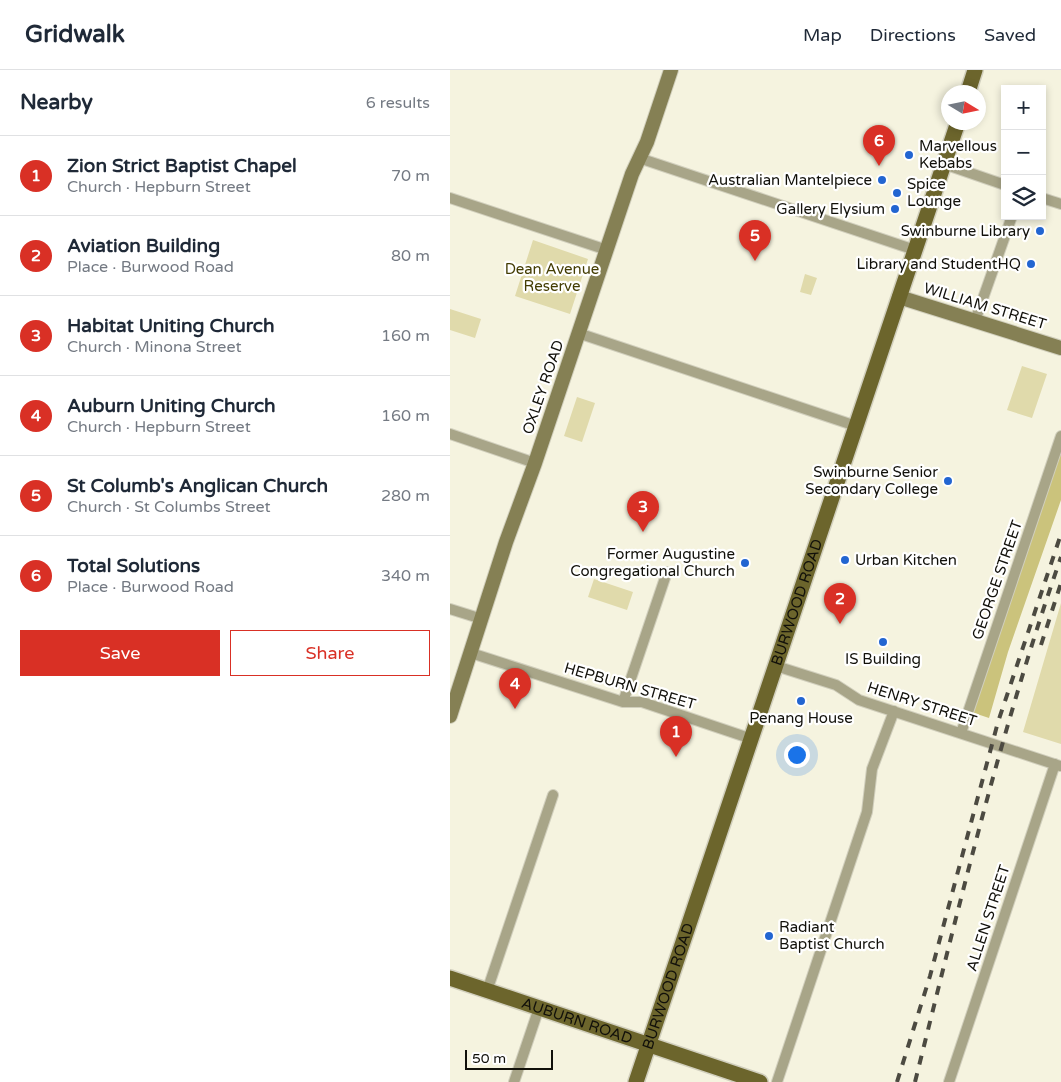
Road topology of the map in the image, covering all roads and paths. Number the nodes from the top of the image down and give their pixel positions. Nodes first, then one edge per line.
1 (671, 70) edge
2 (975, 70) edge
3 (970, 85) edge
4 (955, 130) edge
5 (639, 158) junction
6 (944, 164) junction
7 (1001, 184) edge
8 (450, 198) edge
9 (1046, 199) edge
10 (1061, 204) edge
11 (1011, 220) edge
12 (607, 250) junction
13 (915, 250) junction
14 (899, 296) junction
15 (975, 321) junction
16 (578, 333) junction
17 (1061, 348) edge
18 (856, 426) junction
19 (450, 434) edge
20 (1061, 436) edge
21 (535, 463) junction
22 (667, 572) dead end
23 (450, 609) edge
24 (482, 619) junction
25 (471, 652) junction
26 (776, 666) junction
27 (624, 702) junction
28 (894, 711) junction
29 (450, 716) edge
30 (961, 733) junction
31 (752, 739) junction
32 (1058, 765) edge
33 (553, 795) dead end
34 (450, 978) edge
35 (487, 991) junction
36 (539, 1008) junction
37 (649, 1044) junction
38 (514, 1082) edge
39 (636, 1082) edge
40 (760, 1082) edge
41 (777, 1082) edge
42 (949, 1082) edge

1 - 5 street, OXLEY ROAD
2 - 3 main road
4 - 6 main road, BURWOOD ROAD
5 - 12 street, OXLEY ROAD
5 - 13 street
6 - 7 street
6 - 13 main road, BURWOOD ROAD
8 - 12 street
9 - 10 street
11 - 15 street
12 - 16 street, OXLEY ROAD
13 - 14 main road, BURWOOD ROAD
14 - 15 street, WILLIAM STREET
14 - 18 main road, BURWOOD ROAD
15 - 17 street, WILLIAM STREET
16 - 18 street
16 - 21 street, OXLEY ROAD
18 - 26 main road, BURWOOD ROAD
19 - 21 street
20 - 30 street, GEORGE STREET
21 - 24 street, OXLEY ROAD
22 - 27 street
23 - 24 street
24 - 25 street, OXLEY ROAD
25 - 27 street, HEPBURN STREET
25 - 29 street, OXLEY ROAD
26 - 28 street, HENRY STREET
26 - 31 main road, BURWOOD ROAD
27 - 31 street, HEPBURN STREET
28 - 30 street, HENRY STREET
28 - 41 street
30 - 32 street, HENRY STREET
31 - 37 main road, BURWOOD ROAD
32 - 42 street, ALLEN STREET
33 - 35 street
34 - 35 main road, AUBURN ROAD
35 - 36 main road, AUBURN ROAD
36 - 37 main road, AUBURN ROAD
36 - 38 street
37 - 39 main road, BURWOOD ROAD
37 - 40 main road, AUBURN ROAD

